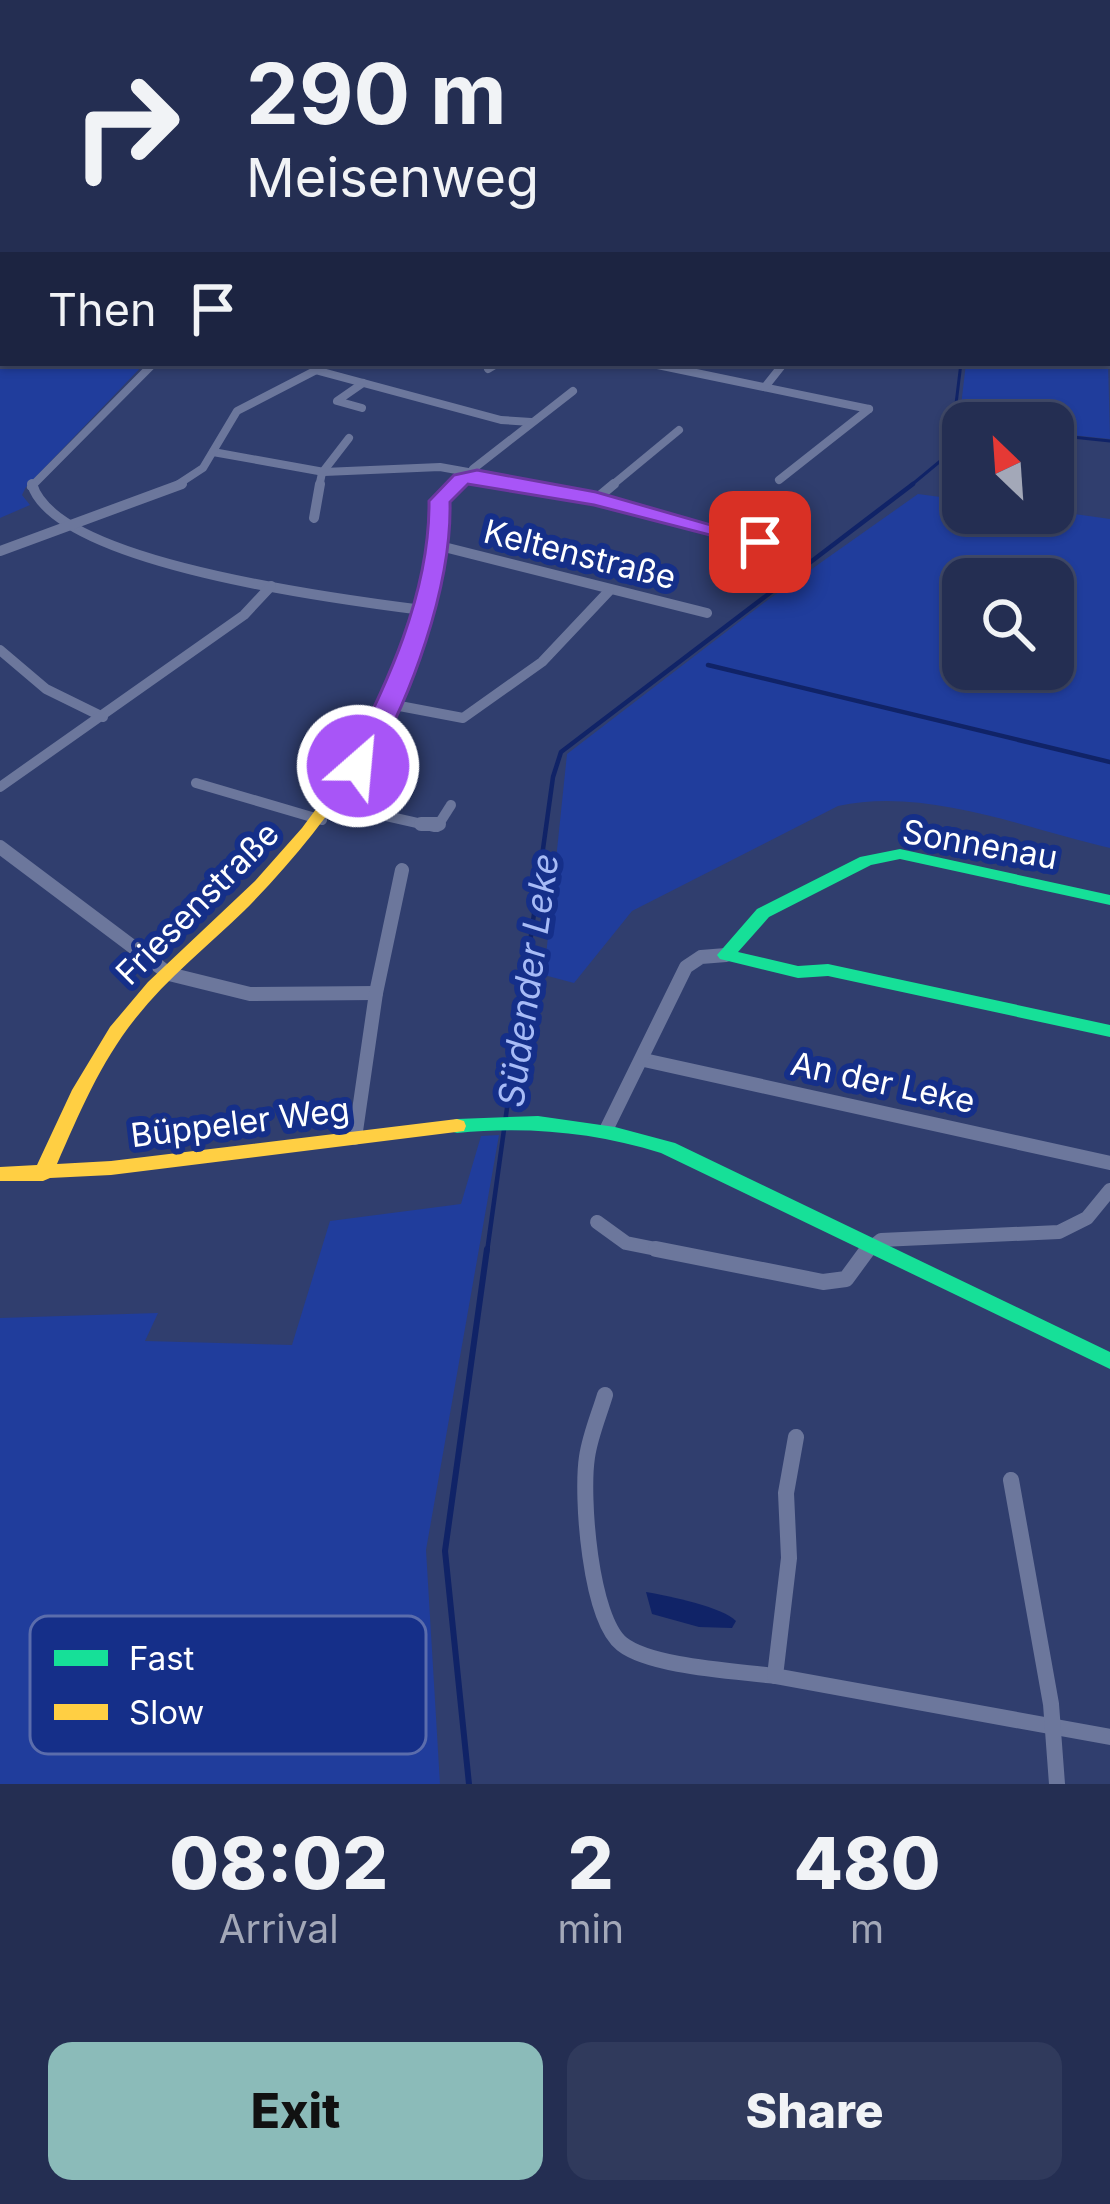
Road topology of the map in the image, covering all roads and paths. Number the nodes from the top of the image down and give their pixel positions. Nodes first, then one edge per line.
1 (151, 366) edge
2 (323, 366) edge
3 (493, 366) edge
4 (662, 366) edge
5 (782, 366) edge
6 (488, 369) dead end
7 (314, 370) junction
8 (363, 383) junction
9 (764, 387) junction
10 (573, 391) dead end
11 (362, 408) dead end
12 (501, 420) junction
13 (531, 422) junction
14 (680, 430) dead end
15 (520, 431) junction
16 (349, 438) dead end
17 (213, 452) junction
18 (322, 473) junction
19 (467, 474) junction
20 (779, 480) dead end
21 (596, 499) junction
22 (314, 518) dead end
23 (70, 526) junction
24 (755, 542) dead end
25 (440, 546) junction
26 (0, 551) edge
27 (271, 586) junction
28 (609, 591) junction
29 (422, 610) junction
30 (707, 613) dead end
31 (0, 650) edge
32 (389, 704) junction
33 (103, 717) junction
34 (196, 783) dead end
35 (0, 787) edge
36 (333, 804) junction
37 (451, 805) dead end
38 (322, 820) junction
39 (0, 847) edge
40 (402, 870) dead end
41 (1110, 900) edge
42 (726, 955) junction
43 (169, 974) junction
44 (376, 992) junction
45 (1110, 1031) edge
46 (644, 1060) junction
47 (607, 1128) junction
48 (355, 1138) junction
49 (1110, 1163) edge
50 (0, 1174) edge
51 (43, 1174) junction
52 (1110, 1190) edge
53 (597, 1222) dead end
54 (870, 1246) junction
55 (1110, 1361) edge
56 (605, 1395) dead end
57 (796, 1437) dead end
58 (1011, 1480) dead end
59 (776, 1676) junction
60 (1057, 1731) junction
61 (1110, 1737) edge
62 (1057, 1784) edge

1 - 23 street
2 - 7 street
3 - 6 street
4 - 9 street
5 - 9 street
7 - 8 street
7 - 17 street
8 - 11 street
8 - 12 street
9 - 20 street
10 - 13 street
12 - 13 street
12 - 15 street
13 - 15 street
14 - 21 street
15 - 19 street
16 - 18 street
17 - 18 street
17 - 23 street
18 - 19 street
18 - 22 street
19 - 21 street
19 - 25 street, Friesenstraße
21 - 24 street
23 - 26 street
23 - 27 street
25 - 28 street, Keltenstraße
25 - 29 street, Friesenstraße
27 - 29 street
27 - 33 street
28 - 30 street, Keltenstraße
28 - 32 street
29 - 32 street, Friesenstraße
31 - 33 street
32 - 36 street, Friesenstraße
33 - 35 street
34 - 38 street
36 - 37 street
36 - 38 street, Friesenstraße
38 - 43 street, Friesenstraße
39 - 43 street
40 - 44 street
41 - 42 street, Sonnenau
42 - 45 street
42 - 46 street
43 - 44 street
43 - 51 street, Friesenstraße
44 - 48 street
46 - 47 street
46 - 49 street, An der Leke
47 - 48 street, Büppeler Weg
47 - 54 street, Büppeler Weg
48 - 51 street, Büppeler Weg
50 - 51 street, Büppeler Weg
52 - 54 street
53 - 54 street
54 - 55 street, Büppeler Weg
56 - 59 street
57 - 59 street
58 - 60 street
59 - 60 street
60 - 61 street
60 - 62 street

